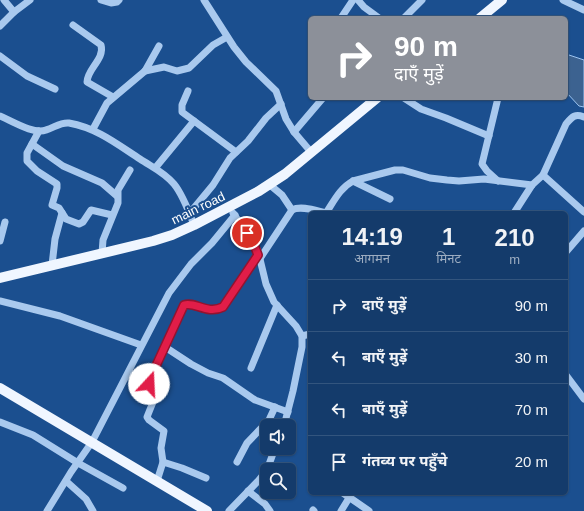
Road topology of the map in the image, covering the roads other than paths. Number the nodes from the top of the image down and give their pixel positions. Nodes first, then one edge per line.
1 (4, 0) edge
2 (30, 0) edge
3 (101, 0) edge
4 (119, 0) edge
5 (204, 0) edge
6 (353, 0) edge
7 (358, 0) edge
8 (422, 0) edge
9 (502, 0) edge
10 (564, 0) edge
11 (584, 10) edge
12 (14, 12) junction
13 (342, 16) edge
14 (376, 16) edge
15 (406, 16) edge
16 (482, 16) edge
17 (73, 25) dead end
18 (0, 26) edge
19 (227, 37) junction
20 (159, 46) dead end
21 (0, 56) edge
22 (145, 71) junction
23 (55, 89) dead end
24 (188, 92) dead end
25 (113, 97) junction
26 (321, 100) edge
27 (375, 100) edge
28 (407, 100) edge
29 (498, 100) edge
30 (280, 104) junction
31 (0, 116) edge
32 (584, 117) edge
33 (194, 121) junction
34 (93, 129) junction
35 (39, 131) junction
36 (294, 132) junction
37 (489, 136) junction
38 (32, 144) junction
39 (236, 152) junction
40 (311, 152) junction
41 (156, 168) junction
42 (130, 170) dead end
43 (543, 175) junction
44 (353, 181) junction
45 (498, 181) junction
46 (270, 184) junction
47 (532, 184) junction
48 (117, 196) junction
49 (390, 200) dead end
50 (582, 207) edge
51 (292, 210) junction
52 (232, 211) junction
53 (317, 211) edge
54 (327, 211) edge
55 (515, 211) edge
56 (62, 213) junction
57 (189, 214) junction
58 (112, 215) junction
59 (5, 222) dead end
60 (194, 226) junction
61 (584, 231) edge
62 (0, 241) edge
63 (568, 250) edge
64 (102, 253) junction
65 (259, 258) junction
66 (52, 265) junction
67 (0, 278) edge
68 (0, 301) edge
69 (277, 305) junction
70 (308, 334) edge
71 (302, 336) junction
72 (141, 346) junction
73 (165, 347) junction
74 (251, 368) dead end
75 (568, 378) edge
76 (0, 388) edge
77 (584, 399) edge
78 (275, 407) junction
79 (288, 412) junction
80 (286, 419) edge
81 (0, 422) edge
82 (92, 442) junction
83 (272, 455) edge
84 (163, 462) junction
85 (236, 462) dead end
86 (78, 463) junction
87 (206, 478) dead end
88 (66, 481) junction
89 (157, 481) junction
90 (123, 488) dead end
91 (248, 491) junction
92 (346, 495) edge
93 (47, 511) edge
94 (93, 511) edge
95 (207, 511) edge
96 (229, 511) edge
97 (270, 511) edge
98 (341, 511) edge
99 (368, 511) edge

1 - 12 street
2 - 12 street
3 - 4 street
5 - 19 street
6 - 13 street
7 - 14 street
8 - 15 street
9 - 16 main road
10 - 11 street
12 - 18 street
17 - 25 street
19 - 22 street
19 - 30 street
20 - 22 street
21 - 23 street
22 - 25 street
24 - 33 street
25 - 34 street
26 - 36 street
27 - 40 main road, main road
28 - 37 street
29 - 37 street
30 - 36 street
30 - 39 street
31 - 35 street
32 - 43 street
33 - 39 street
33 - 41 street
34 - 35 street
34 - 41 street
35 - 38 street
36 - 40 street
37 - 45 street
38 - 48 street
38 - 56 street
39 - 57 street
40 - 46 main road, main road
41 - 57 street
42 - 48 street
43 - 47 street
43 - 50 street
44 - 45 street
44 - 49 street
44 - 54 street
45 - 47 street
46 - 51 street
46 - 52 main road, main road
47 - 55 street
48 - 58 street
51 - 53 street
51 - 65 street
52 - 60 main road, main road
52 - 65 street
52 - 72 street
56 - 58 street
56 - 66 street
57 - 60 street
58 - 64 street
59 - 62 street
60 - 64 main road, main road
61 - 63 street
64 - 66 main road, main road
65 - 69 street
65 - 73 street
66 - 67 main road, main road
68 - 72 street
69 - 71 street
69 - 74 street
70 - 71 street
71 - 79 street
72 - 82 street
73 - 78 street
73 - 84 street
75 - 77 street
76 - 82 main road
78 - 79 street
78 - 85 street
79 - 80 street
81 - 86 street
82 - 86 street
82 - 89 main road
83 - 91 street
84 - 87 street
84 - 89 street
86 - 88 street
86 - 90 street
88 - 93 street
88 - 94 street
89 - 95 main road
91 - 96 street
91 - 97 street
92 - 98 street
92 - 99 street

